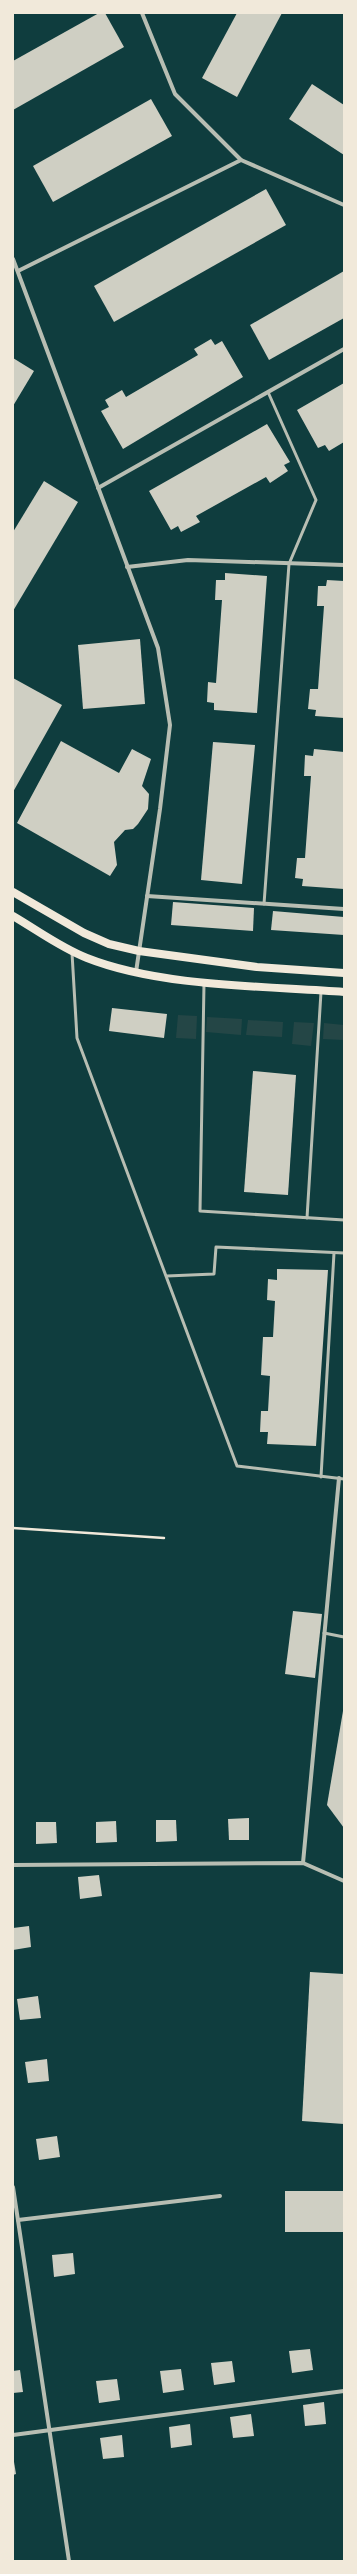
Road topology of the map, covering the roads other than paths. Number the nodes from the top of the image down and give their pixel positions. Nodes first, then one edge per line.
1 (142, 13) edge
2 (241, 160) junction
3 (344, 205) edge
4 (13, 259) edge
5 (18, 271) junction
6 (344, 349) edge
7 (268, 392) junction
8 (98, 488) junction
9 (289, 564) junction
10 (344, 565) edge
11 (127, 567) junction
12 (13, 892) edge
13 (147, 896) junction
14 (264, 904) junction
15 (344, 909) edge
16 (13, 916) edge
17 (139, 951) junction
18 (72, 952) junction
19 (136, 972) junction
20 (344, 973) edge
21 (204, 982) junction
22 (321, 990) junction
23 (344, 992) edge
24 (307, 1218) junction
25 (344, 1220) edge
26 (334, 1252) junction
27 (344, 1253) edge
28 (167, 1276) junction
29 (321, 1477) junction
30 (339, 1478) junction
31 (344, 1479) edge
32 (324, 1633) junction
33 (344, 1637) edge
34 (303, 1863) junction
35 (13, 1865) edge
36 (344, 1881) edge
37 (13, 2187) edge
38 (220, 2196) dead end
39 (18, 2220) junction
40 (344, 2391) edge
41 (49, 2430) junction
42 (13, 2436) edge
43 (69, 2561) edge

1 - 2 street
2 - 3 street
2 - 5 street
4 - 5 street
5 - 8 street
6 - 7 street
7 - 8 street
7 - 9 lane
8 - 11 street
9 - 10 street
9 - 11 street
9 - 14 lane
11 - 13 street
12 - 17 main road
13 - 14 street
13 - 17 street
14 - 15 street
16 - 18 main road
17 - 19 street
17 - 20 main road
18 - 19 main road
18 - 28 lane
19 - 21 main road
21 - 22 main road
21 - 24 lane
22 - 23 main road
22 - 24 lane
24 - 25 lane
26 - 27 lane
26 - 28 lane
26 - 29 lane
28 - 29 lane
29 - 30 lane
30 - 31 lane
30 - 32 street
32 - 33 lane
32 - 34 street
34 - 35 street
34 - 36 street
37 - 39 street
38 - 39 street
39 - 41 street
40 - 41 street
41 - 42 street
41 - 43 street

